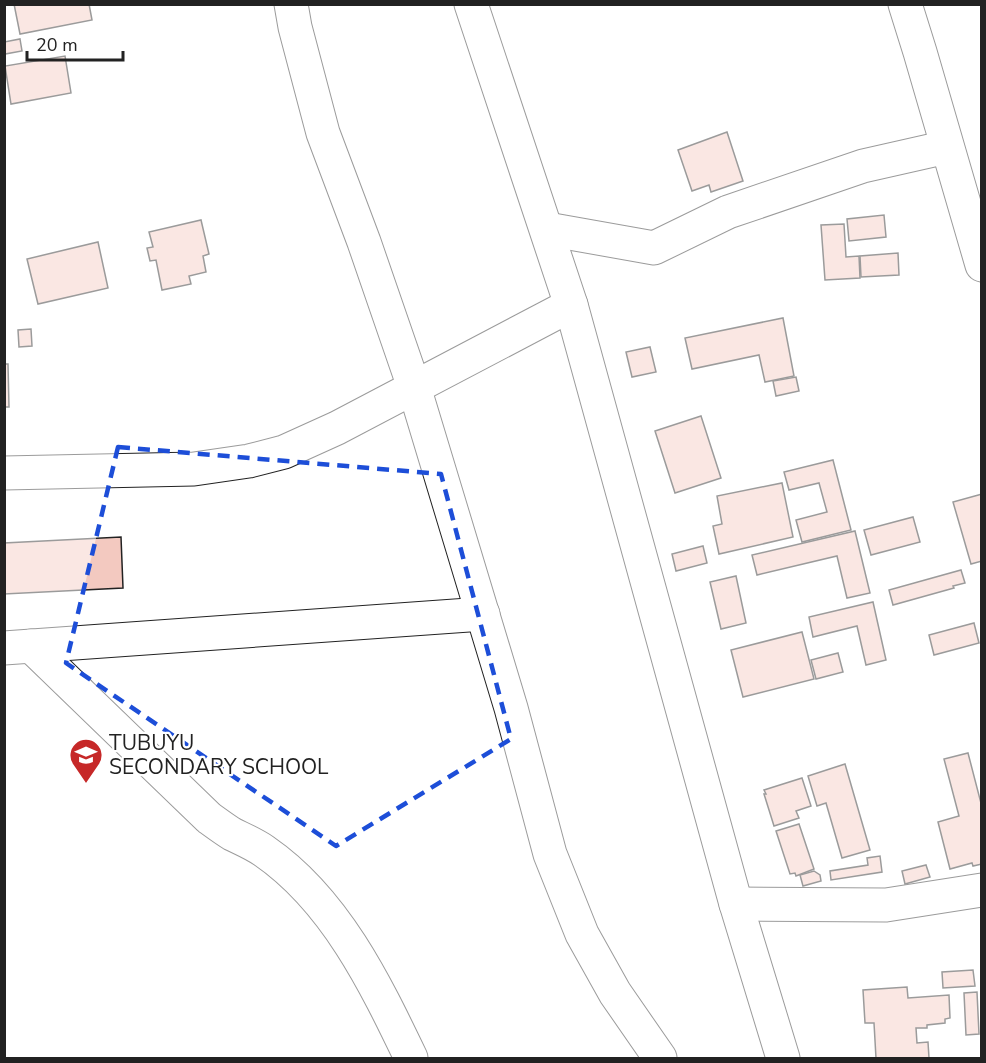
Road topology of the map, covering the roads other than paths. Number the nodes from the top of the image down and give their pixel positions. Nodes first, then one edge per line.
1 (291, 4) edge
2 (471, 4) edge
3 (905, 4) edge
4 (947, 147) junction
5 (547, 229) junction
6 (981, 265) edge
7 (572, 305) junction
8 (414, 387) junction
9 (4, 473) edge
10 (483, 614) junction
11 (18, 647) edge
12 (981, 890) edge
13 (736, 904) junction
14 (411, 1059) edge
15 (660, 1059) edge
16 (783, 1059) edge

1 - 8 street
2 - 5 street
3 - 4 street
4 - 5 street
4 - 6 street
5 - 7 street
7 - 8 street
7 - 13 street
8 - 9 street
8 - 10 street
10 - 11 street
10 - 15 street
11 - 14 street
12 - 13 street
13 - 16 street

